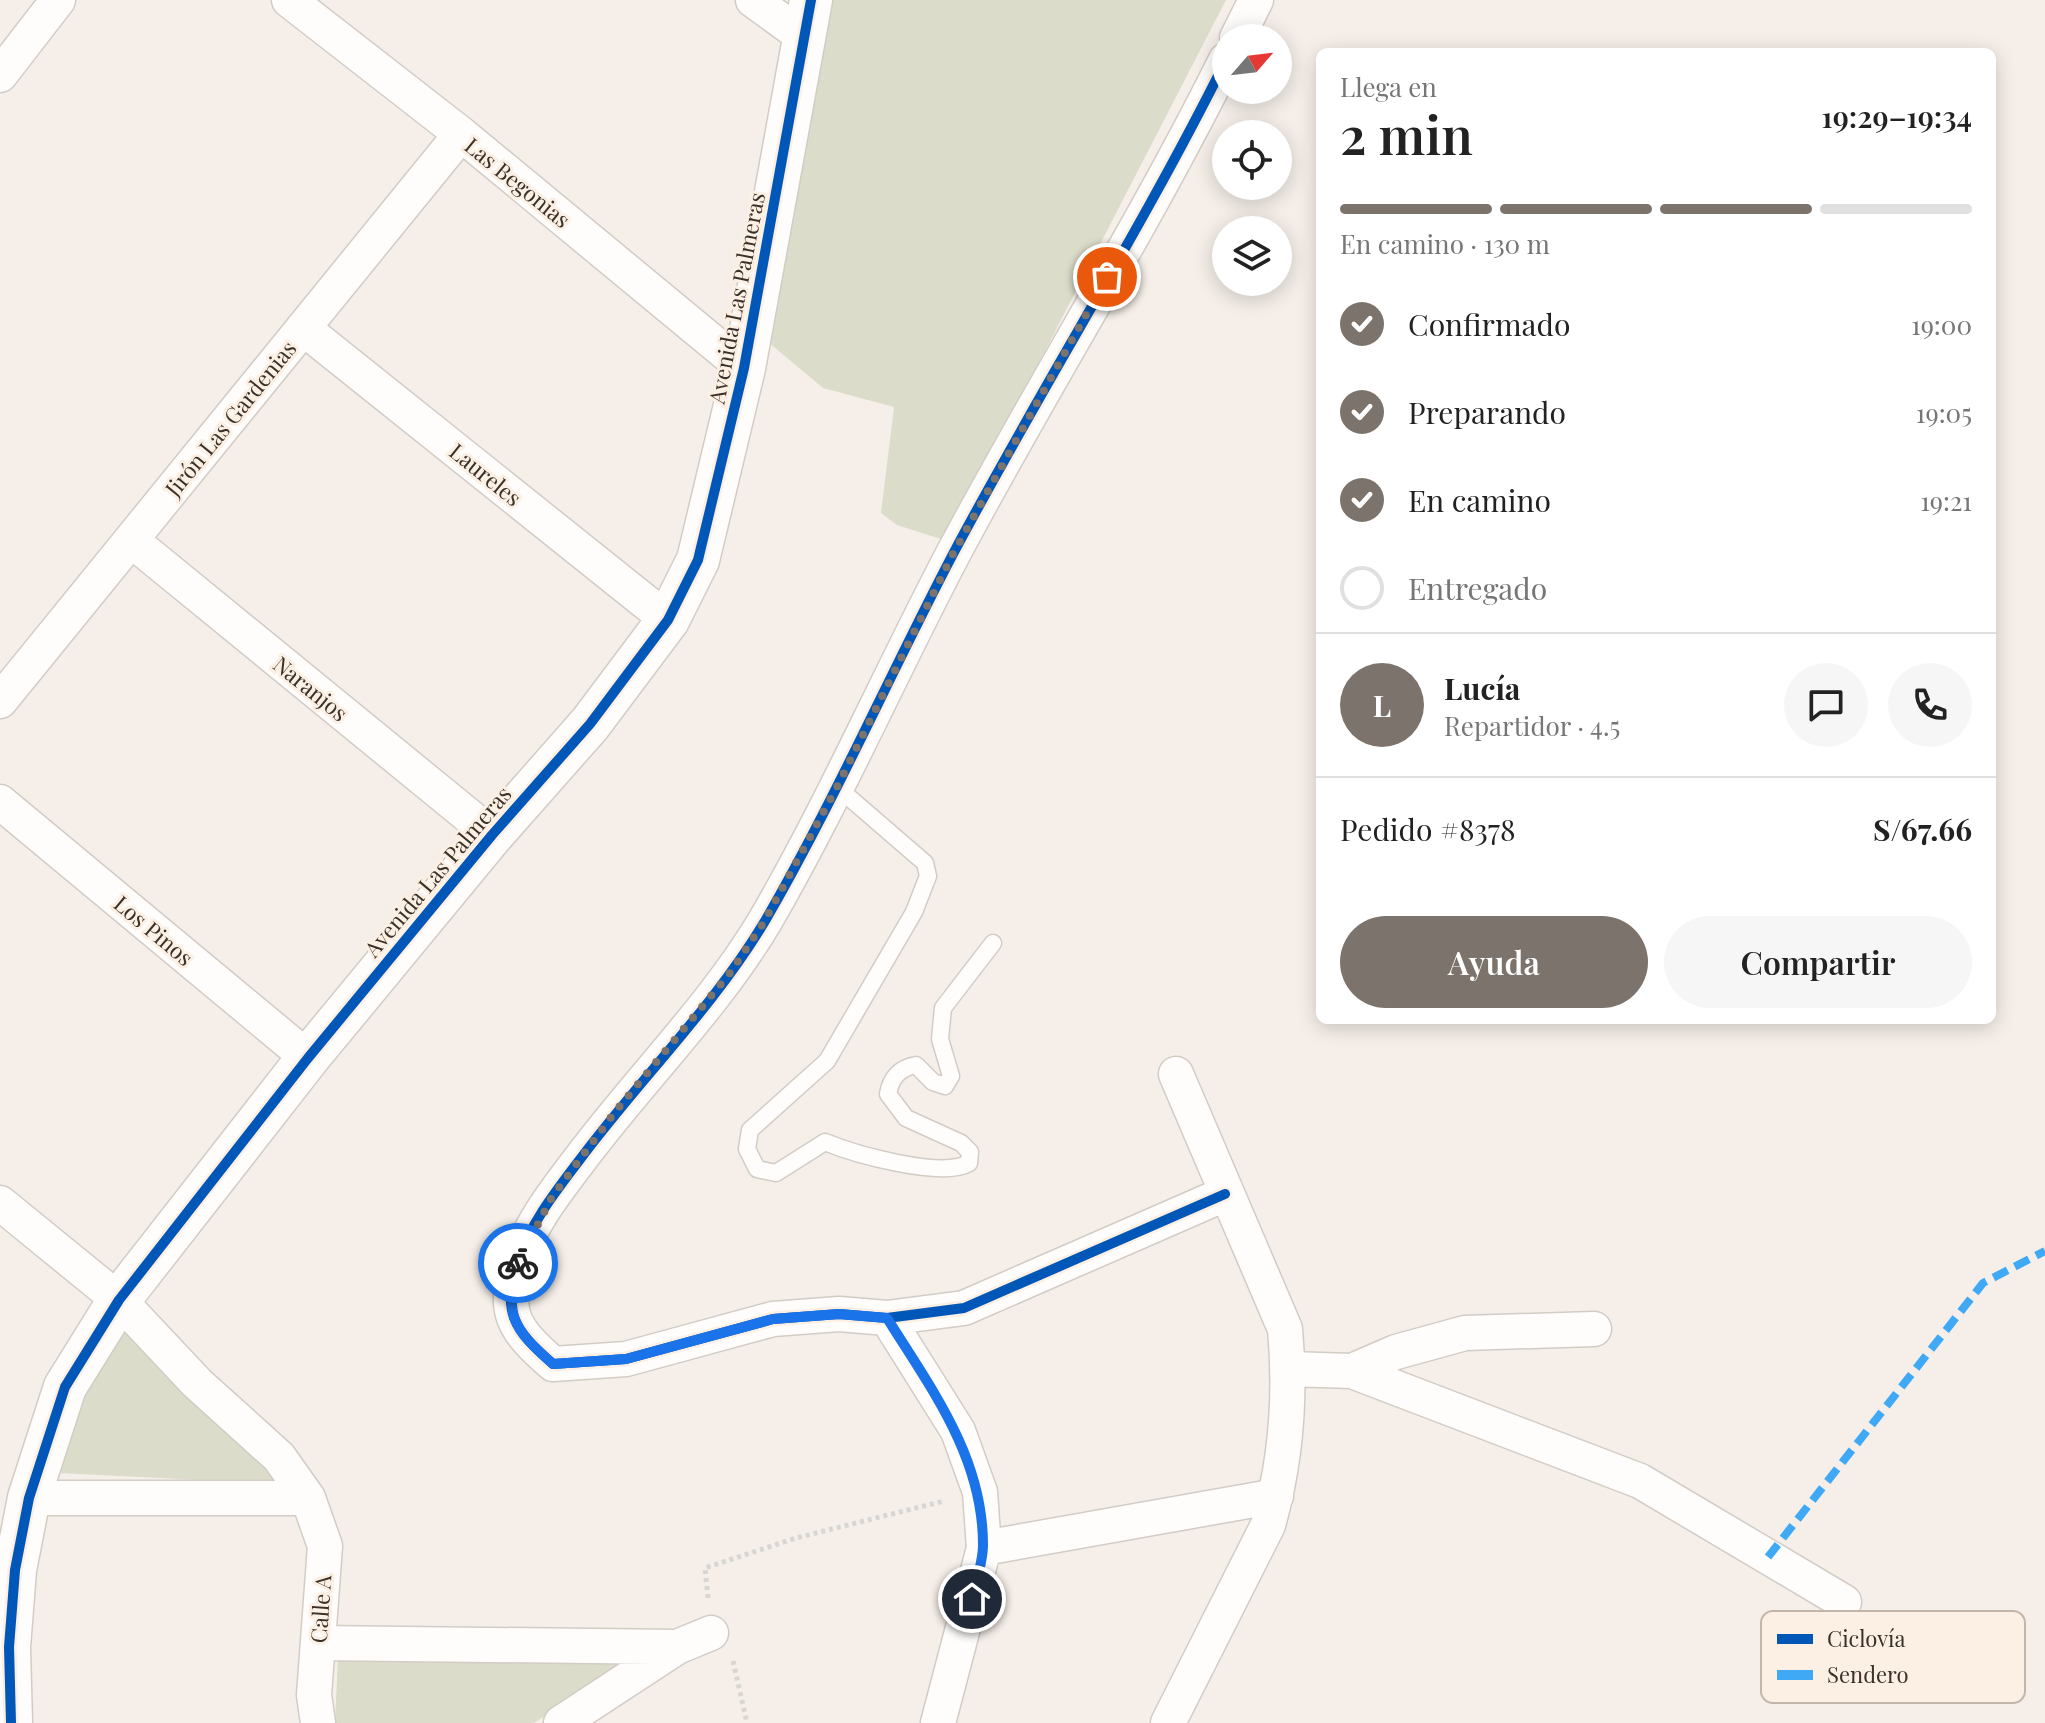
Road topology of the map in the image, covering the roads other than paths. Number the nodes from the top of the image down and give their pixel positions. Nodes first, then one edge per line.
1 (58, 0) edge
2 (289, 0) edge
3 (753, 0) edge
4 (1256, 0) edge
5 (807, 19) edge
6 (1244, 24) edge
7 (0, 75) edge
8 (1212, 85) edge
9 (461, 134) junction
10 (303, 328) junction
11 (744, 368) junction
12 (131, 540) junction
13 (668, 620) junction
14 (0, 701) edge
15 (837, 787) junction
16 (0, 802) edge
17 (492, 835) junction
18 (993, 943) dead end
19 (308, 1058) junction
20 (1176, 1074) dead end
21 (1225, 1194) junction
22 (0, 1203) edge
23 (119, 1300) junction
24 (887, 1318) junction
25 (1594, 1329) dead end
26 (1289, 1369) junction
27 (1352, 1371) junction
28 (1276, 1496) junction
29 (29, 1498) junction
30 (308, 1498) junction
31 (984, 1548) junction
32 (1844, 1602) dead end
33 (711, 1633) road end
34 (318, 1643) junction
35 (677, 1647) junction
36 (11, 1723) edge
37 (318, 1723) edge
38 (561, 1723) edge
39 (938, 1723) edge
40 (1168, 1723) edge

1 - 7 street
2 - 9 street, Las Begonias
3 - 5 street
4 - 6 street
5 - 11 street, Avenida Las Palmeras
8 - 15 street
9 - 10 street, Jirón Las Gardenias
9 - 11 street, Las Begonias
10 - 12 street, Jirón Las Gardenias
10 - 13 street, Laureles
11 - 13 street, Avenida Las Palmeras
12 - 14 street, Jirón Las Gardenias
12 - 17 street, Naranjos
13 - 17 street, Avenida Las Palmeras
15 - 18 lane
15 - 24 street
16 - 19 street, Los Pinos
17 - 19 street, Avenida Las Palmeras
19 - 23 street, Avenida Las Palmeras
20 - 21 street
21 - 24 street
21 - 26 street
22 - 23 street, Calle A
23 - 29 street, Avenida Las Palmeras
23 - 30 street, Calle A
24 - 31 street
25 - 27 street
26 - 27 street
26 - 28 street
27 - 32 street
28 - 31 street
28 - 40 street
29 - 30 street
29 - 36 street, Avenida Las Palmeras
30 - 34 street, Calle A
31 - 39 street
33 - 35 street
34 - 35 street
34 - 37 street, Calle A
35 - 38 street

